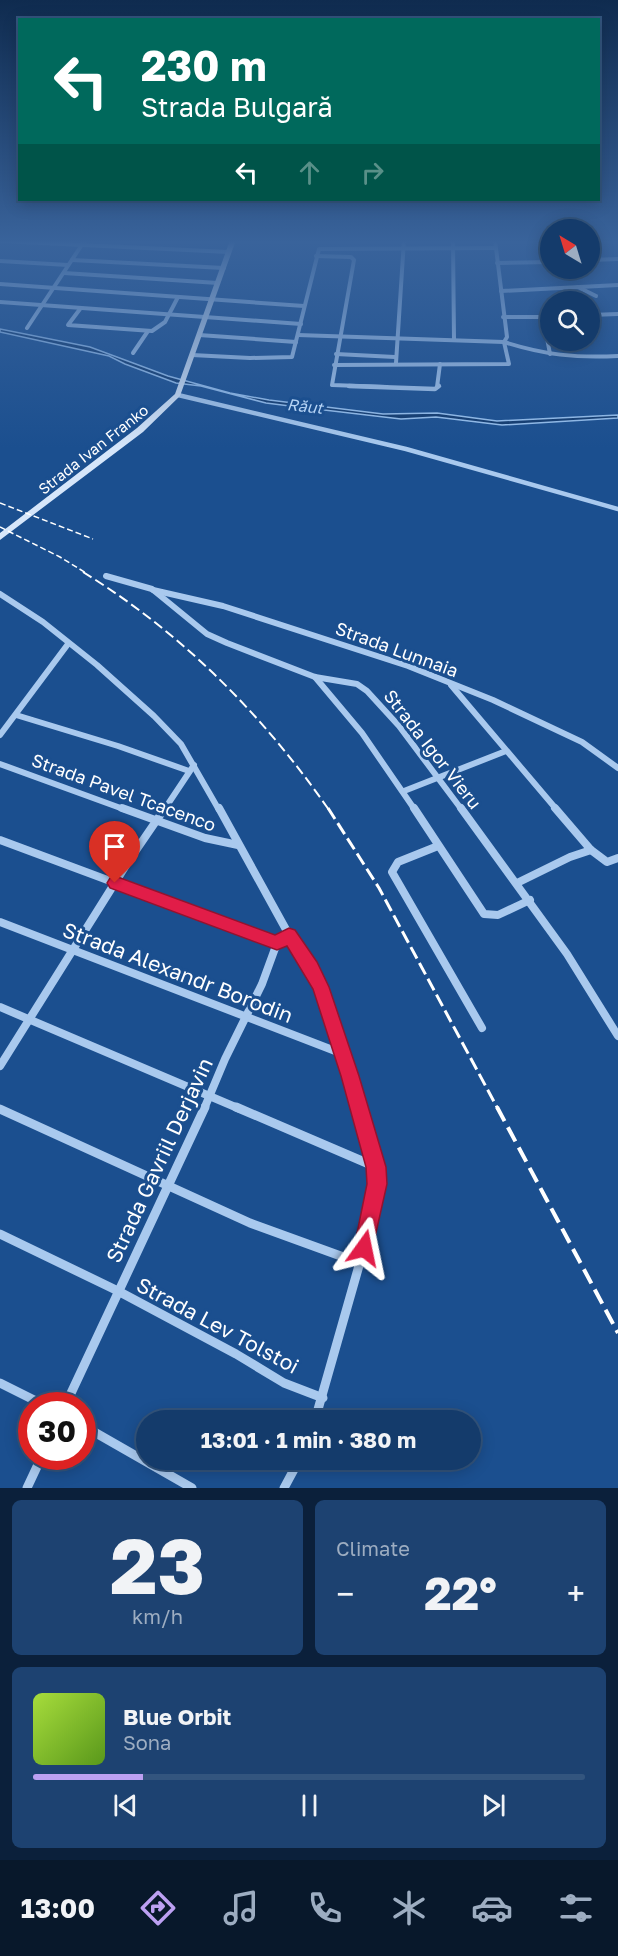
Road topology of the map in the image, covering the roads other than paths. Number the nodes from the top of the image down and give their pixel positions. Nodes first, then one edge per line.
1 (40, 309) edge
2 (80, 309) edge
3 (87, 309) edge
4 (172, 309) edge
5 (208, 309) edge
6 (303, 309) edge
7 (344, 309) edge
8 (399, 309) edge
9 (454, 309) edge
10 (503, 309) edge
11 (618, 314) edge
12 (170, 315) junction
13 (600, 315) edge
14 (205, 317) junction
15 (504, 317) junction
16 (540, 317) edge
17 (301, 324) junction
18 (27, 328) dead end
19 (148, 331) junction
20 (199, 335) junction
21 (298, 335) junction
22 (339, 336) junction
23 (397, 338) junction
24 (454, 340) junction
25 (296, 342) junction
26 (504, 342) junction
27 (549, 351) edge
28 (133, 353) dead end
29 (192, 354) junction
30 (336, 354) junction
31 (550, 354) junction
32 (618, 356) edge
33 (395, 357) junction
34 (396, 363) junction
35 (440, 364) junction
36 (334, 365) junction
37 (179, 391) junction
38 (618, 509) edge
39 (0, 537) edge
40 (106, 576) dead end
41 (152, 590) junction
42 (0, 594) edge
43 (68, 644) junction
44 (315, 676) junction
45 (450, 683) junction
46 (16, 715) junction
47 (0, 735) edge
48 (506, 751) junction
49 (0, 764) edge
50 (191, 768) junction
51 (618, 768) edge
52 (438, 778) junction
53 (404, 791) junction
54 (156, 820) junction
55 (0, 840) edge
56 (238, 845) junction
57 (438, 846) junction
58 (591, 850) junction
59 (618, 858) edge
60 (115, 883) junction
61 (517, 883) junction
62 (530, 900) junction
63 (0, 922) edge
64 (289, 935) junction
65 (277, 943) junction
66 (73, 952) junction
67 (0, 1007) edge
68 (245, 1017) junction
69 (30, 1020) junction
70 (482, 1029) dead end
71 (618, 1036) edge
72 (343, 1054) junction
73 (0, 1066) edge
74 (210, 1096) junction
75 (0, 1109) edge
76 (376, 1167) junction
77 (167, 1186) junction
78 (0, 1234) edge
79 (360, 1263) junction
80 (118, 1291) junction
81 (0, 1383) edge
82 (18, 1392) edge
83 (71, 1392) edge
84 (323, 1398) junction
85 (319, 1410) edge
86 (96, 1433) edge
87 (35, 1470) edge
88 (294, 1470) edge
89 (27, 1488) edge
90 (192, 1488) edge
91 (284, 1488) edge

1 - 18 street
2 - 19 street
3 - 12 street
4 - 12 street
5 - 14 main road
6 - 17 street
7 - 22 street
8 - 23 street
9 - 24 street
10 - 15 street
11 - 13 street
12 - 14 street
12 - 19 street
14 - 17 street
14 - 20 main road
15 - 16 street
15 - 26 street
17 - 21 street
19 - 28 street
20 - 25 street
20 - 29 main road
21 - 22 street
21 - 25 street
22 - 23 street
22 - 30 street
23 - 24 street
23 - 33 street
24 - 26 street
25 - 29 street
26 - 31 street
26 - 35 street
27 - 31 street
29 - 37 main road
30 - 33 street
30 - 36 street
31 - 32 street
33 - 34 street
34 - 35 street
34 - 36 street
35 - 36 street
37 - 38 street
37 - 39 main road, Strada Ivan Franko
40 - 41 street, Strada Igor Vieru
41 - 44 street, Strada Igor Vieru
41 - 45 street, Strada Lunnaia
42 - 43 street
43 - 46 street
43 - 50 street
44 - 52 street, Strada Igor Vieru
44 - 53 street
45 - 48 street
45 - 51 street, Strada Lunnaia
46 - 47 street
46 - 50 street
48 - 52 street
48 - 58 street
49 - 54 street, Strada Pavel Tcacenco
50 - 54 street
50 - 56 street
52 - 53 street
52 - 61 street, Strada Igor Vieru
53 - 57 street
54 - 56 street, Strada Pavel Tcacenco
54 - 60 street
55 - 60 street
56 - 64 street
57 - 62 street
57 - 70 street
58 - 59 street
58 - 61 street
60 - 65 street
60 - 66 street
61 - 62 street, Strada Igor Vieru
62 - 71 street, Strada Igor Vieru
63 - 66 street, Strada Alexandr Borodin
64 - 65 street
64 - 72 street
65 - 68 street, Strada Gavriil Derjavin
66 - 68 street, Strada Alexandr Borodin
66 - 69 street
67 - 69 street
68 - 72 street, Strada Alexandr Borodin
68 - 74 street, Strada Gavriil Derjavin
69 - 73 street
69 - 74 street
72 - 76 street
74 - 76 street
74 - 77 street, Strada Gavriil Derjavin
75 - 77 street
76 - 79 street
77 - 79 street
77 - 80 street, Strada Gavriil Derjavin
78 - 80 street, Strada Lev Tolstoi
79 - 84 street
80 - 83 street, Strada Gavriil Derjavin
80 - 84 street, Strada Lev Tolstoi
81 - 82 street
84 - 85 street
86 - 90 street
87 - 89 street
88 - 91 street

